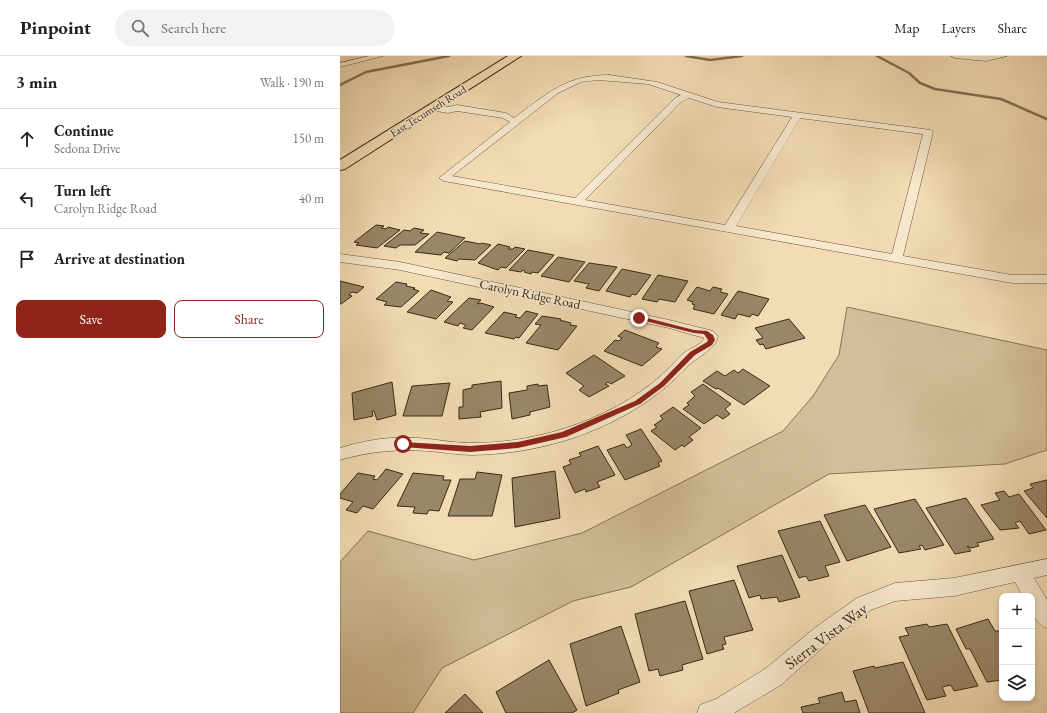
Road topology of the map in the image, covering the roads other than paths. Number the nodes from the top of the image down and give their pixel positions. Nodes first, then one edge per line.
1 (379, 56) edge
2 (516, 56) edge
3 (955, 56) edge
4 (1003, 56) edge
5 (340, 58) edge
6 (350, 63) junction
7 (340, 65) edge
8 (688, 95) junction
9 (433, 108) junction
10 (797, 116) junction
11 (514, 119) junction
12 (340, 166) edge
13 (578, 201) junction
14 (729, 228) junction
15 (340, 258) edge
16 (897, 258) junction
17 (1047, 278) edge
18 (340, 454) edge
19 (1047, 567) edge
20 (1020, 573) junction
21 (1047, 619) edge
22 (708, 713) edge

1 - 6 street
2 - 9 main road, East Tecumseh Road
3 - 4 street
5 - 6 street
6 - 7 street
8 - 10 street
8 - 11 street
8 - 13 street
9 - 11 street
9 - 12 main road, East Tecumseh Road
10 - 14 street
10 - 16 street
11 - 13 street
13 - 14 street
14 - 16 street
15 - 18 street, Carolyn Ridge Road
16 - 17 street
19 - 20 street, Sierra Vista Way
20 - 21 street
20 - 22 street, Sierra Vista Way

